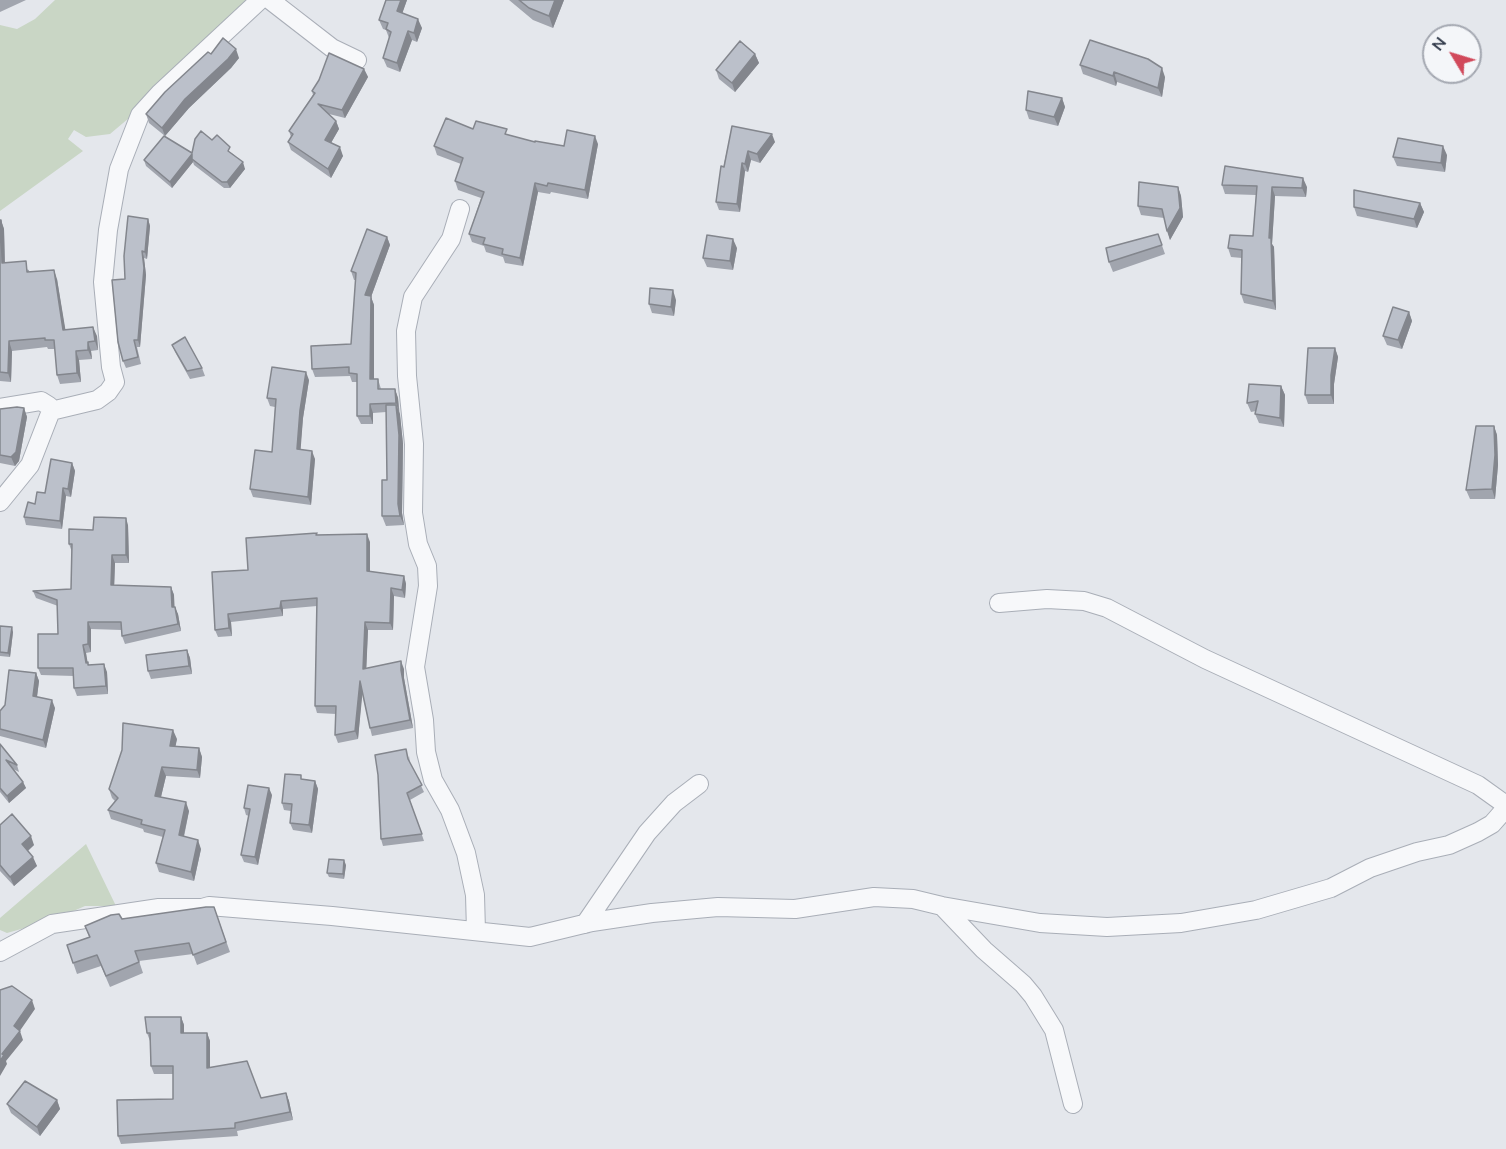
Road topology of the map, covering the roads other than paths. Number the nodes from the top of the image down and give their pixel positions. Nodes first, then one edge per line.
1 (260, 0) edge
2 (270, 0) edge
3 (357, 60) dead end
4 (460, 209) dead end
5 (0, 408) edge
6 (51, 411) junction
7 (0, 502) edge
8 (999, 603) dead end
9 (699, 784) dead end
10 (1506, 806) edge
11 (942, 906) junction
12 (585, 924) junction
13 (476, 931) junction
14 (0, 952) edge
15 (1073, 1104) dead end

1 - 6 street
2 - 3 street
4 - 13 street
5 - 6 street
6 - 7 street
8 - 10 street
9 - 12 street
10 - 11 street
11 - 12 street
11 - 15 street
12 - 13 street
13 - 14 street

